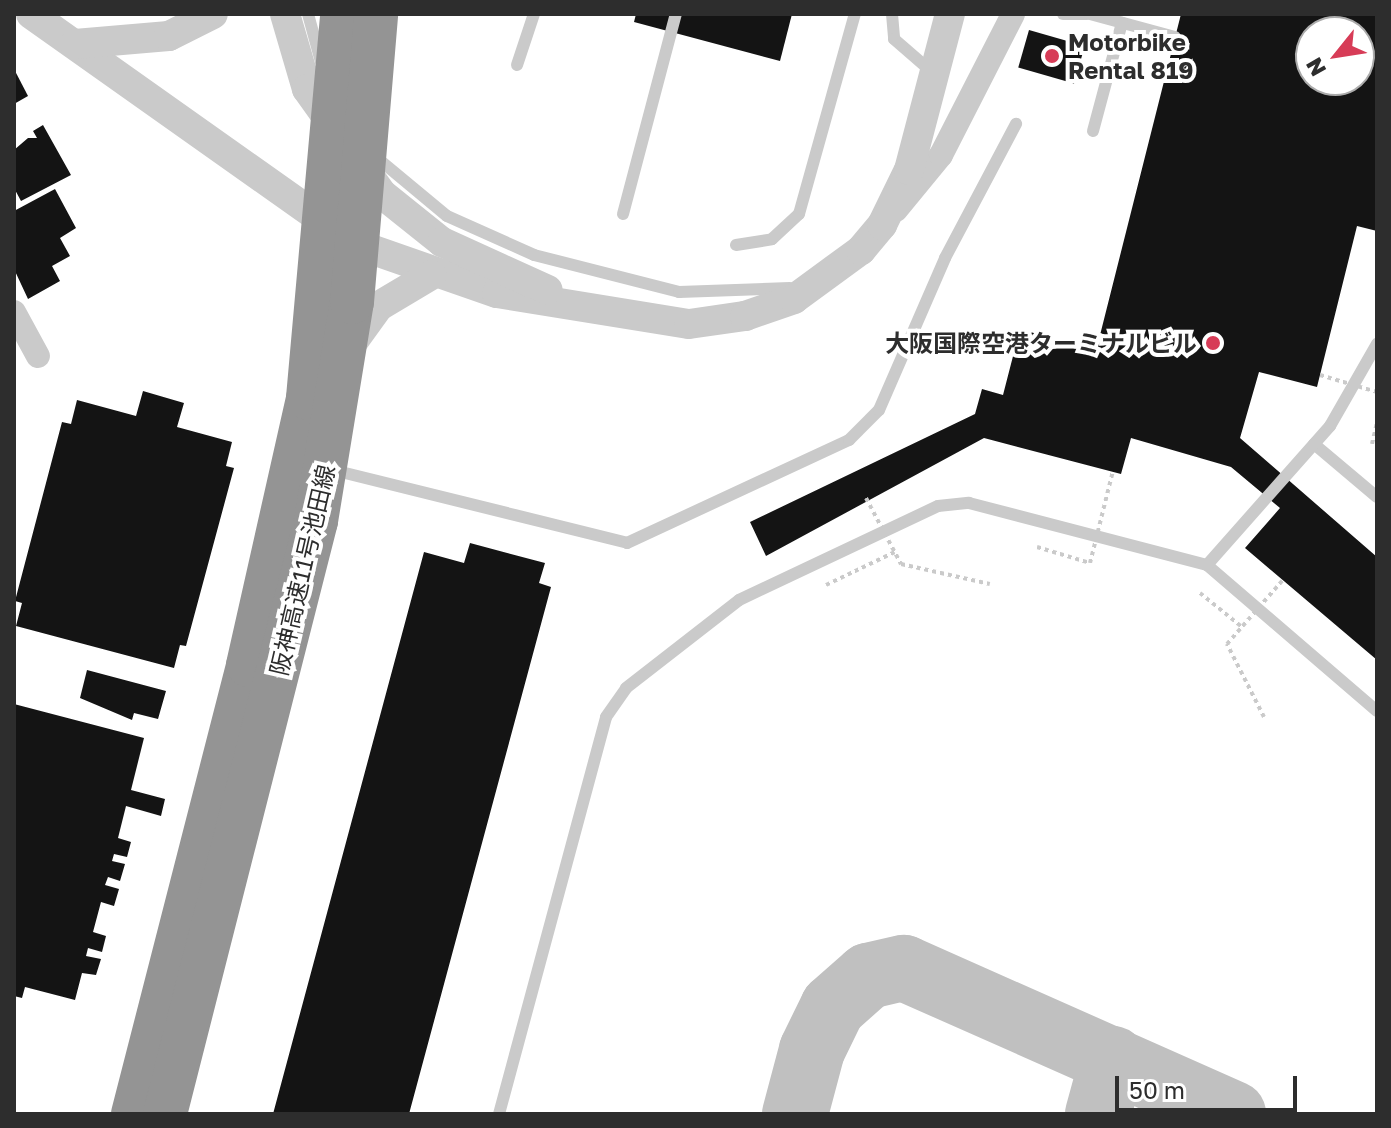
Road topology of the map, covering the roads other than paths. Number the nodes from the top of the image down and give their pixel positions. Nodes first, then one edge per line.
1 (31, 14) edge
2 (213, 14) edge
3 (285, 14) edge
4 (308, 14) edge
5 (342, 14) edge
6 (376, 14) edge
7 (534, 14) edge
8 (676, 14) edge
9 (855, 14) edge
10 (892, 14) edge
11 (950, 14) edge
12 (1013, 14) edge
13 (1063, 14) edge
14 (1089, 14) edge
15 (1122, 23) junction
16 (1175, 37) dead end
17 (75, 44) junction
18 (517, 65) dead end
19 (934, 74) junction
20 (1016, 124) dead end
21 (1093, 131) dead end
22 (357, 166) junction
23 (623, 214) dead end
24 (882, 225) junction
25 (356, 244) junction
26 (736, 245) dead end
27 (431, 275) junction
28 (817, 286) junction
29 (568, 300) junction
30 (14, 312) edge
31 (1377, 344) edge
32 (38, 356) dead end
33 (340, 370) junction
34 (1314, 444) junction
35 (314, 465) junction
36 (1377, 497) edge
37 (1207, 565) junction
38 (1377, 711) edge
39 (133, 1114) edge
40 (146, 1114) edge
41 (165, 1114) edge
42 (499, 1114) edge

1 - 17 street
2 - 17 street
3 - 22 street
4 - 28 lane
5 - 39 highway, 阪神高速11号池田線, bridge
6 - 41 highway, 阪神高速11号池田線, bridge
7 - 18 lane
8 - 23 lane
9 - 26 lane
10 - 19 lane
11 - 19 street
12 - 24 street
13 - 14 lane
14 - 15 lane
15 - 16 lane
15 - 21 lane
17 - 25 street
19 - 24 street
20 - 35 lane
22 - 25 street
22 - 29 street
24 - 28 street
25 - 27 street
25 - 33 street
27 - 29 street
27 - 33 street
28 - 29 street
30 - 32 street
31 - 34 lane
33 - 35 street
34 - 36 lane
34 - 37 lane
35 - 40 street
37 - 38 lane
37 - 42 lane

